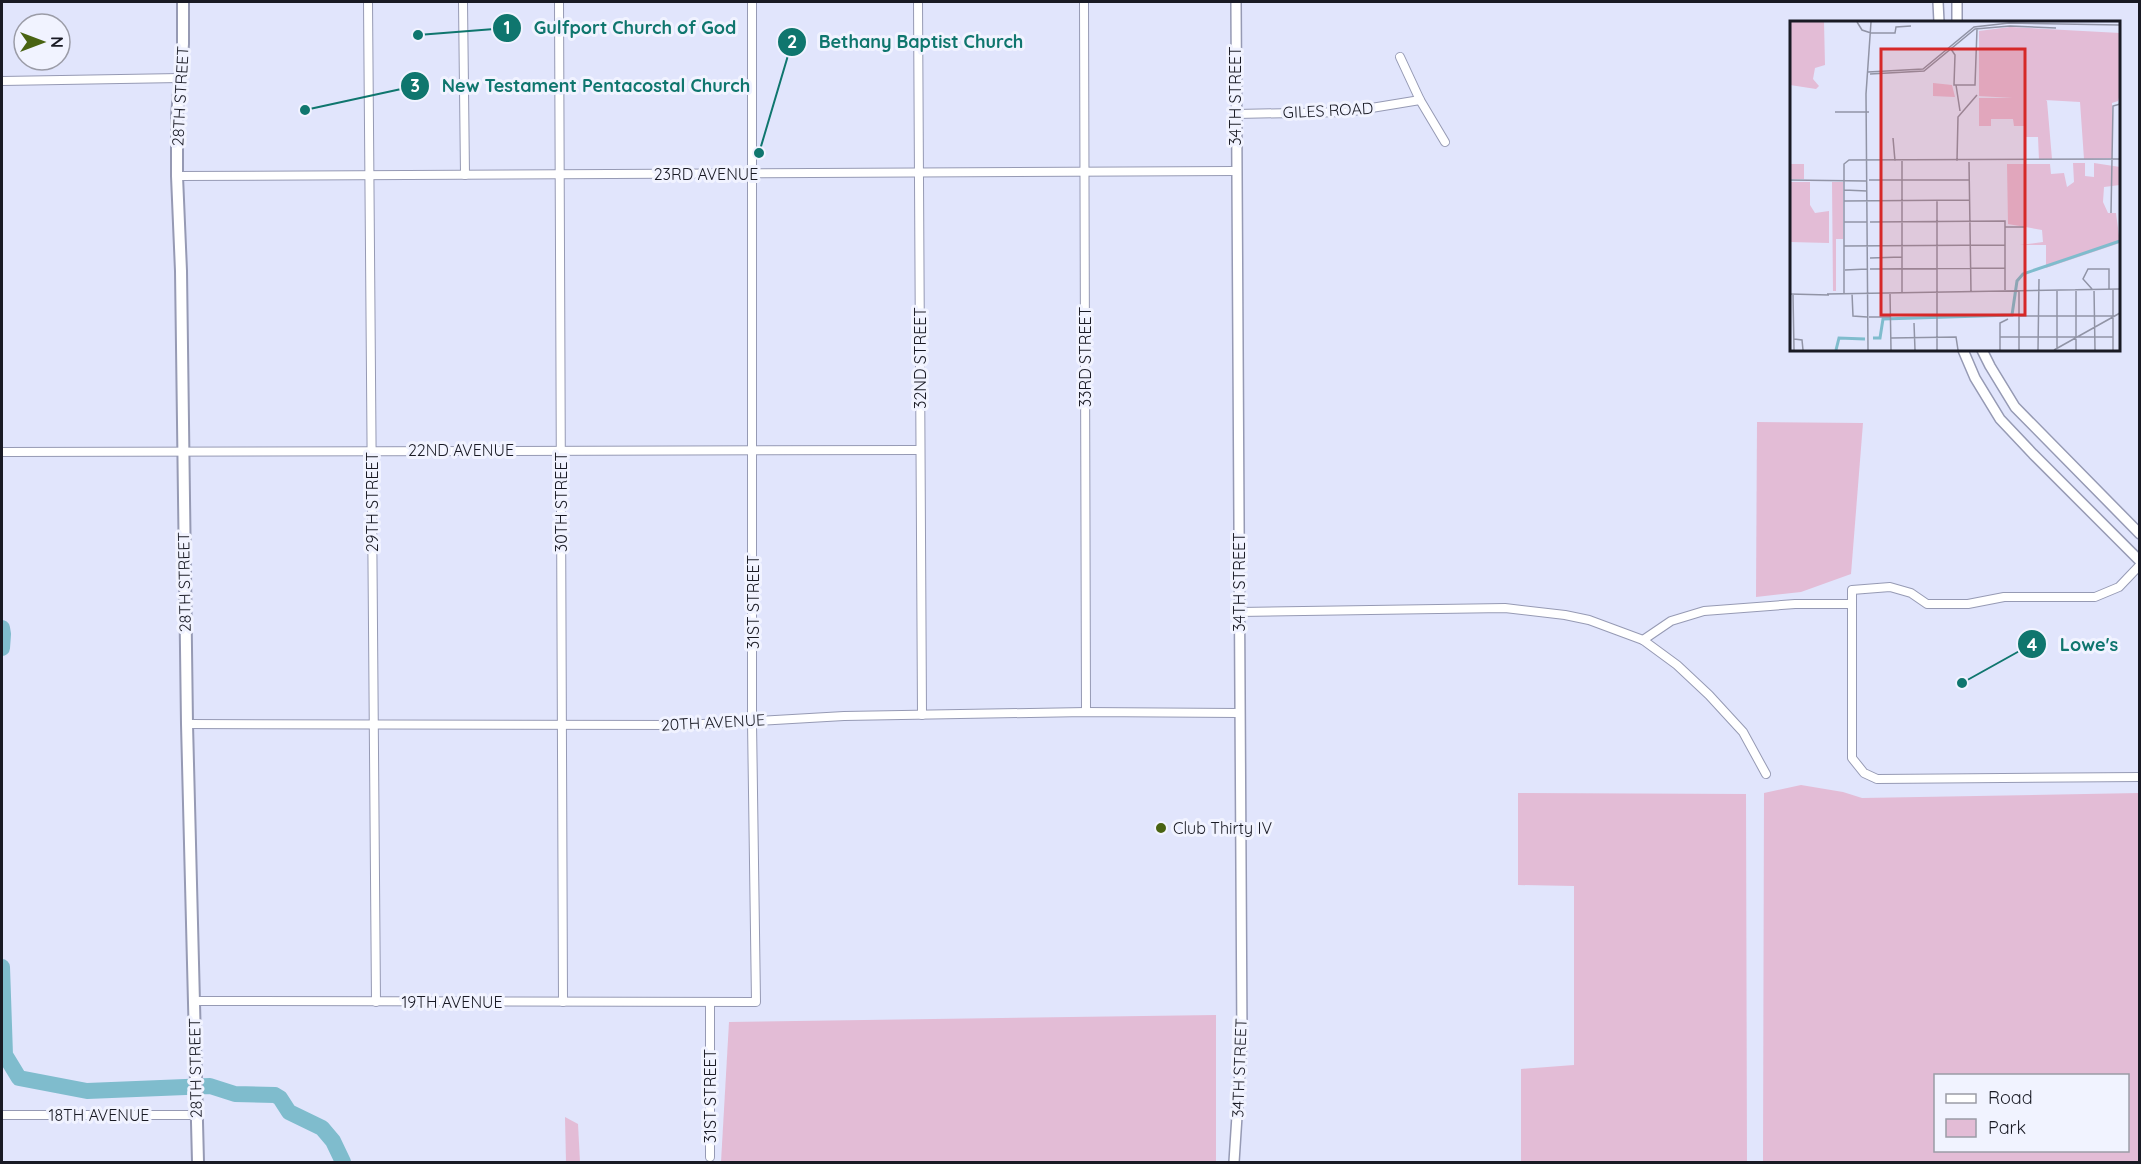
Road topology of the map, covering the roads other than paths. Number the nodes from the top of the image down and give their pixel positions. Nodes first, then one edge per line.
1 (183, 2) edge
2 (368, 2) edge
3 (463, 2) edge
4 (559, 2) edge
5 (752, 2) edge
6 (918, 2) edge
7 (1084, 2) edge
8 (1236, 2) edge
9 (1938, 2) edge
10 (1957, 2) edge
11 (1939, 21) edge
12 (1957, 21) edge
13 (1400, 57) dead end
14 (180, 78) junction
15 (2, 81) edge
16 (1420, 100) junction
17 (1236, 114) junction
18 (1445, 142) dead end
19 (1236, 171) junction
20 (1084, 172) junction
21 (919, 173) junction
22 (753, 174) junction
23 (465, 175) junction
24 (560, 175) junction
25 (177, 176) junction
26 (370, 176) junction
27 (1963, 351) edge
28 (1982, 351) edge
29 (372, 450) junction
30 (561, 450) junction
31 (753, 450) junction
32 (920, 450) junction
33 (4, 452) edge
34 (182, 452) junction
35 (2139, 534) edge
36 (2139, 561) edge
37 (2139, 565) edge
38 (1852, 604) junction
39 (1239, 612) junction
40 (1643, 640) junction
41 (1086, 712) junction
42 (1239, 713) junction
43 (922, 715) junction
44 (752, 722) junction
45 (187, 724) junction
46 (374, 725) junction
47 (562, 726) junction
48 (1766, 774) dead end
49 (2139, 777) edge
50 (194, 1001) junction
51 (376, 1002) junction
52 (563, 1002) junction
53 (710, 1002) junction
54 (2, 1115) edge
55 (196, 1115) junction
56 (710, 1157) dead end
57 (198, 1162) edge
58 (1234, 1162) edge

1 - 14 main road, 28TH STREET
2 - 26 street, 29TH STREET
3 - 23 street
4 - 24 street, 30TH STREET
5 - 22 street, 31ST STREET
6 - 21 street, 32ND STREET
7 - 20 street, 33RD STREET
8 - 17 street, 34TH STREET
9 - 11 street
10 - 12 street
13 - 16 street
14 - 15 street
14 - 25 main road, 28TH STREET
16 - 17 street, GILES ROAD
16 - 18 street
17 - 19 street, 34TH STREET
19 - 20 street, 23RD AVENUE
19 - 39 street, 34TH STREET
20 - 21 street, 23RD AVENUE
20 - 41 street, 33RD STREET
21 - 22 street, 23RD AVENUE
21 - 32 street, 32ND STREET
22 - 24 street, 23RD AVENUE
22 - 31 street, 31ST STREET
23 - 24 street, 23RD AVENUE
23 - 26 street, 23RD AVENUE
24 - 30 street, 30TH STREET
25 - 26 street, 23RD AVENUE
25 - 34 main road, 28TH STREET
26 - 29 street, 29TH STREET
27 - 36 street
28 - 35 street
29 - 30 street, 22ND AVENUE
29 - 34 street, 22ND AVENUE
29 - 46 street, 29TH STREET
30 - 31 street, 22ND AVENUE
30 - 47 street, 30TH STREET
31 - 32 street, 22ND AVENUE
31 - 44 street, 31ST STREET
32 - 43 street, 32ND STREET
33 - 34 street, 22ND AVENUE
34 - 45 main road, 28TH STREET
37 - 38 street
38 - 40 street
38 - 49 street
39 - 40 street
39 - 42 street, 34TH STREET
40 - 48 street
41 - 42 street, 20TH AVENUE
41 - 43 street, 20TH AVENUE
42 - 58 street, 34TH STREET
43 - 44 street, 20TH AVENUE
44 - 47 street, 20TH AVENUE
44 - 53 street, 31ST STREET
45 - 46 street, 20TH AVENUE
45 - 50 main road, 28TH STREET
46 - 47 street, 20TH AVENUE
46 - 51 street, 29TH STREET
47 - 52 street, 30TH STREET
50 - 51 street, 19TH AVENUE
50 - 55 main road, 28TH STREET
51 - 52 street, 19TH AVENUE
52 - 53 street, 19TH AVENUE
53 - 56 street, 31ST STREET
54 - 55 street, 18TH AVENUE
55 - 57 main road, 28TH STREET

